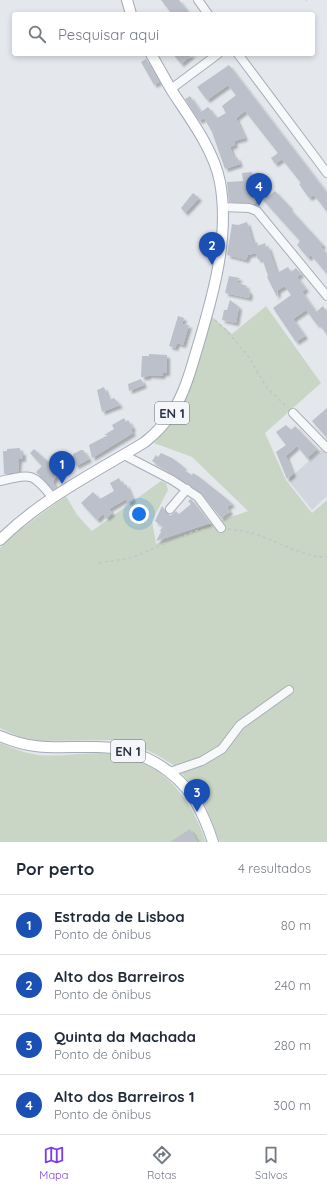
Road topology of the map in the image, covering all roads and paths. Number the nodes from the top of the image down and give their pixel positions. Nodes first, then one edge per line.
1 (127, 0) edge
2 (198, 0) edge
3 (130, 12) edge
4 (207, 12) edge
5 (152, 56) edge
6 (215, 56) edge
7 (239, 56) edge
8 (171, 89) junction
9 (327, 173) edge
10 (222, 207) junction
11 (327, 296) edge
12 (208, 314) junction
13 (293, 413) joint
14 (327, 448) edge
15 (124, 455) junction
16 (0, 481) edge
17 (187, 489) junction
18 (53, 498) junction
19 (170, 509) dead end
20 (221, 528) junction
21 (0, 540) edge
22 (327, 556) edge
23 (99, 563) dead end
24 (290, 690) dead end
25 (0, 736) edge
26 (170, 772) junction
27 (214, 842) edge

1 - 3 main road
2 - 4 street
5 - 8 main road, EN 1
6 - 8 street
7 - 9 street
8 - 10 main road, EN 1
10 - 11 street
10 - 12 main road, EN 1
12 - 13 path
12 - 15 main road, EN 1
13 - 14 street
15 - 17 street
15 - 18 main road, EN 1
16 - 18 street
17 - 19 street
17 - 20 street
18 - 21 main road, EN 1
20 - 22 path
20 - 23 path
24 - 26 street
25 - 26 main road, EN 1
26 - 27 main road, EN 1

